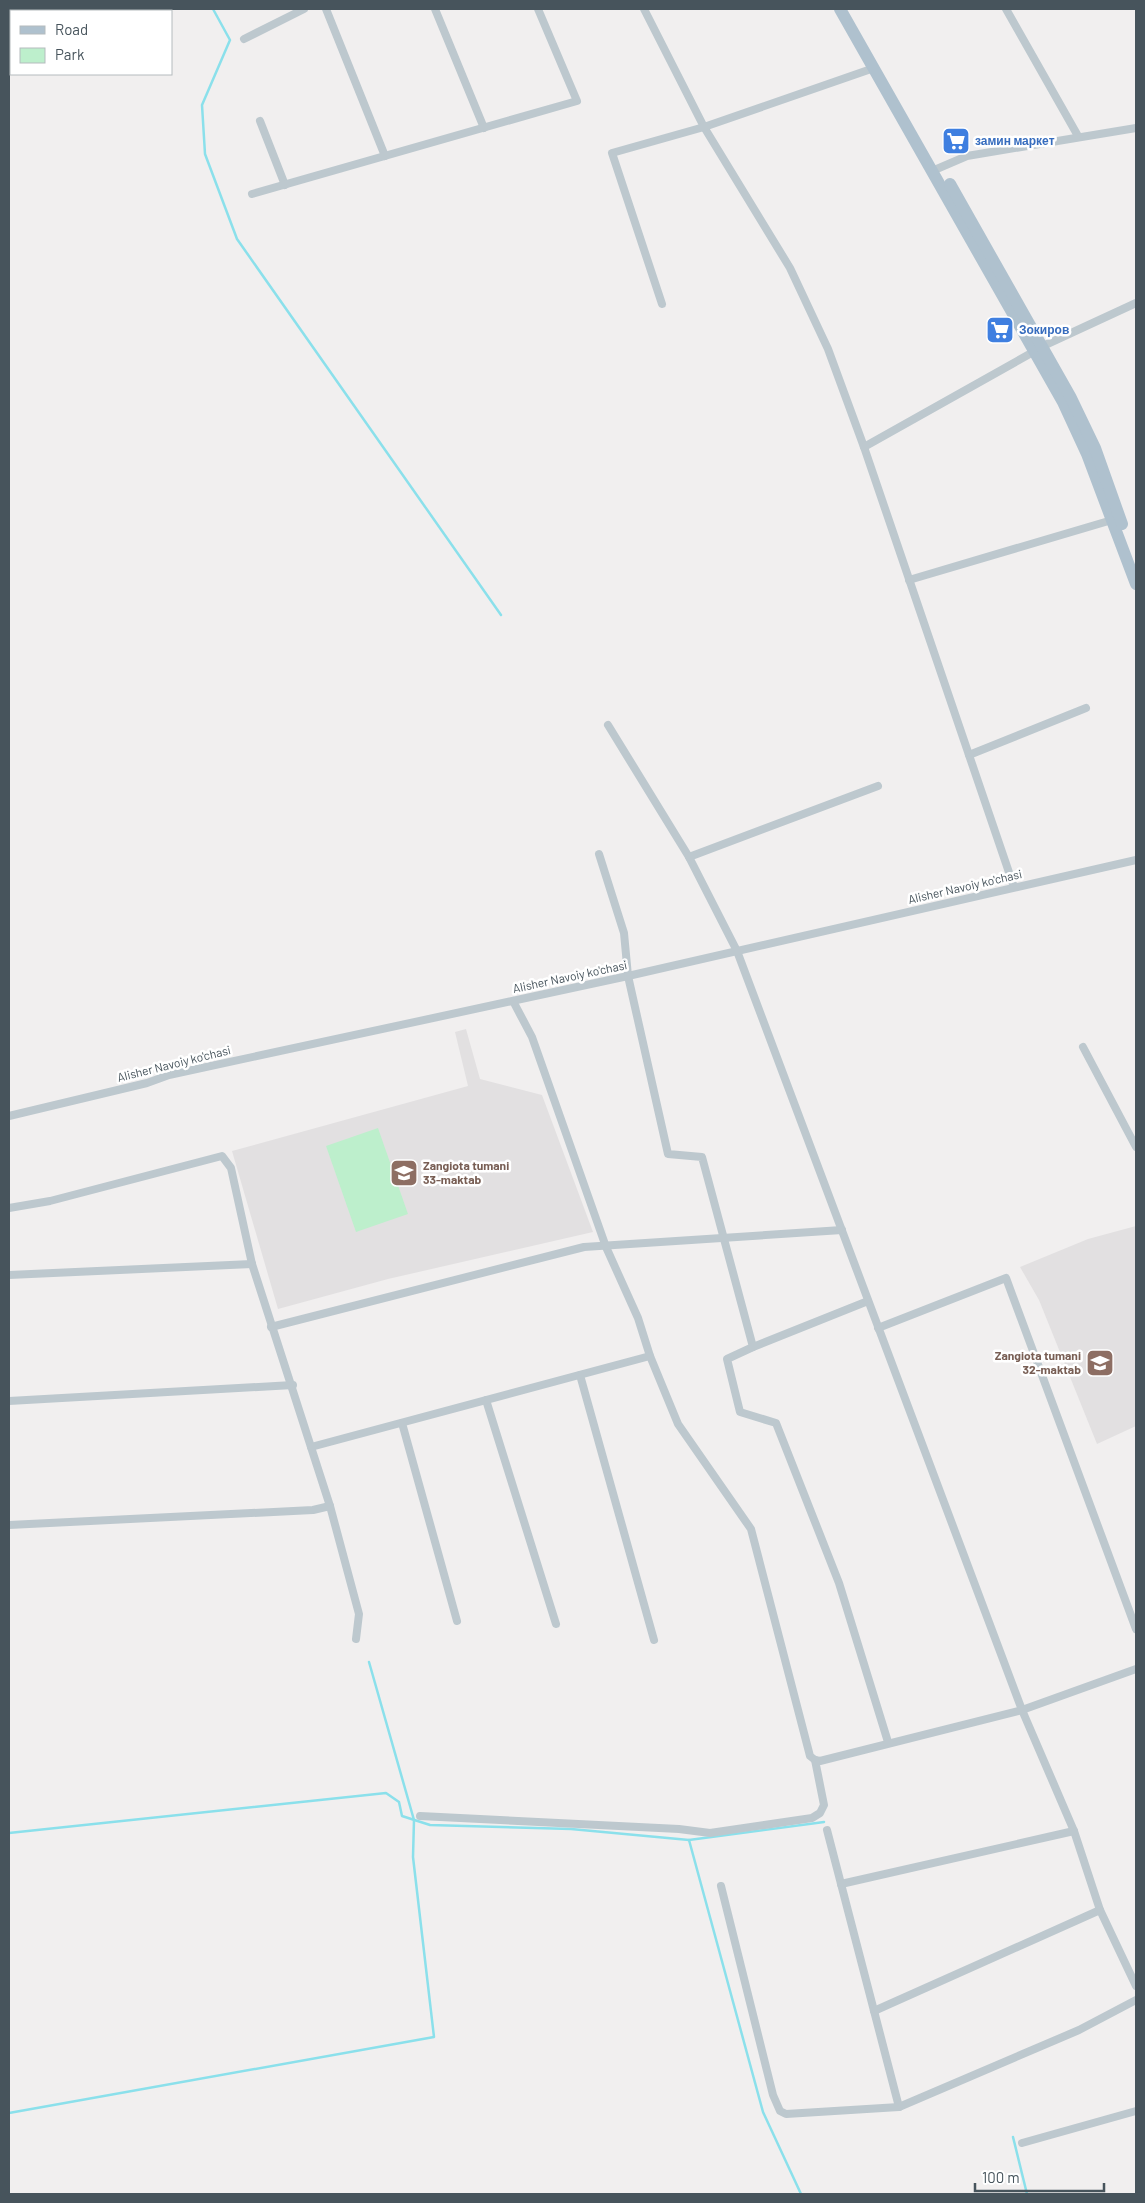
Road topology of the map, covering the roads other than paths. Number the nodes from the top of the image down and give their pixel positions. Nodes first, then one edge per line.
1 (304, 9) edge
2 (326, 9) edge
3 (435, 9) edge
4 (538, 9) edge
5 (644, 9) edge
6 (840, 9) edge
7 (850, 9) edge
8 (1006, 9) edge
9 (244, 39) dead end
10 (874, 68) junction
11 (260, 121) dead end
12 (704, 126) junction
13 (484, 128) junction
14 (1136, 128) edge
15 (1078, 136) junction
16 (386, 156) junction
17 (936, 168) junction
18 (285, 185) junction
19 (252, 194) dead end
20 (1136, 303) edge
21 (662, 304) dead end
22 (1039, 348) junction
23 (864, 447) junction
24 (1112, 520) junction
25 (1136, 562) edge
26 (909, 580) junction
27 (1136, 584) edge
28 (1086, 708) dead end
29 (608, 725) dead end
30 (968, 755) junction
31 (878, 786) dead end
32 (599, 854) dead end
33 (689, 857) junction
34 (1136, 860) edge
35 (1014, 888) junction
36 (737, 951) junction
37 (628, 976) junction
38 (513, 1001) junction
39 (1083, 1047) dead end
40 (9, 1116) edge
41 (1136, 1148) edge
42 (9, 1208) edge
43 (842, 1230) junction
44 (724, 1239) junction
45 (606, 1247) junction
46 (252, 1264) junction
47 (9, 1275) edge
48 (868, 1301) junction
49 (271, 1327) junction
50 (878, 1328) junction
51 (753, 1346) junction
52 (650, 1356) junction
53 (580, 1375) junction
54 (293, 1385) junction
55 (486, 1400) junction
56 (9, 1401) edge
57 (402, 1423) junction
58 (311, 1447) junction
59 (330, 1506) junction
60 (9, 1525) edge
61 (458, 1621) dead end
62 (556, 1624) dead end
63 (1136, 1628) edge
64 (356, 1639) dead end
65 (654, 1640) dead end
66 (1136, 1669) edge
67 (1022, 1710) junction
68 (888, 1742) junction
69 (815, 1760) junction
70 (420, 1816) dead end
71 (827, 1830) dead end
72 (1074, 1831) junction
73 (841, 1884) junction
74 (721, 1886) dead end
75 (1100, 1910) junction
76 (1136, 1986) edge
77 (1136, 2000) edge
78 (874, 2011) junction
79 (899, 2107) junction
80 (1136, 2111) edge
81 (1022, 2143) dead end

1 - 9 street
2 - 16 street
3 - 13 street
4 - 13 street
5 - 12 street
6 - 10 main road
7 - 17 main road
8 - 15 street
10 - 12 street
10 - 17 main road
11 - 18 street
12 - 21 street
12 - 23 street
13 - 16 street
14 - 15 street
15 - 17 street
16 - 18 street
17 - 22 main road
18 - 19 street
20 - 22 street
22 - 23 street
22 - 24 main road
22 - 25 main road
23 - 26 street
24 - 26 street
24 - 27 main road
26 - 30 street
28 - 30 street
29 - 33 street
30 - 35 street
31 - 33 street
32 - 37 street
33 - 36 street
34 - 35 street, Alisher Navoiy ko'chasi
35 - 36 street, Alisher Navoiy ko'chasi
36 - 37 street, Alisher Navoiy ko'chasi
36 - 43 street
37 - 38 street, Alisher Navoiy ko'chasi
37 - 44 street
38 - 40 street, Alisher Navoiy ko'chasi
38 - 45 street
39 - 41 street
42 - 46 street
43 - 44 street
43 - 48 street
44 - 45 street
44 - 51 street
45 - 49 street
45 - 52 street
46 - 47 street
46 - 49 street
48 - 50 street
48 - 51 street
49 - 54 street
50 - 63 street
50 - 67 street
51 - 68 street
52 - 53 street
52 - 69 street
53 - 55 street
53 - 65 street
54 - 56 street
54 - 58 street
55 - 57 street
55 - 62 street
57 - 58 street
57 - 61 street
58 - 59 street
59 - 60 street
59 - 64 street
66 - 67 street
67 - 68 street
67 - 72 street
68 - 69 street
69 - 70 street
71 - 73 street
72 - 73 street
72 - 75 street
73 - 78 street
74 - 79 street
75 - 76 street
75 - 78 street
77 - 79 street
78 - 79 street
80 - 81 street

